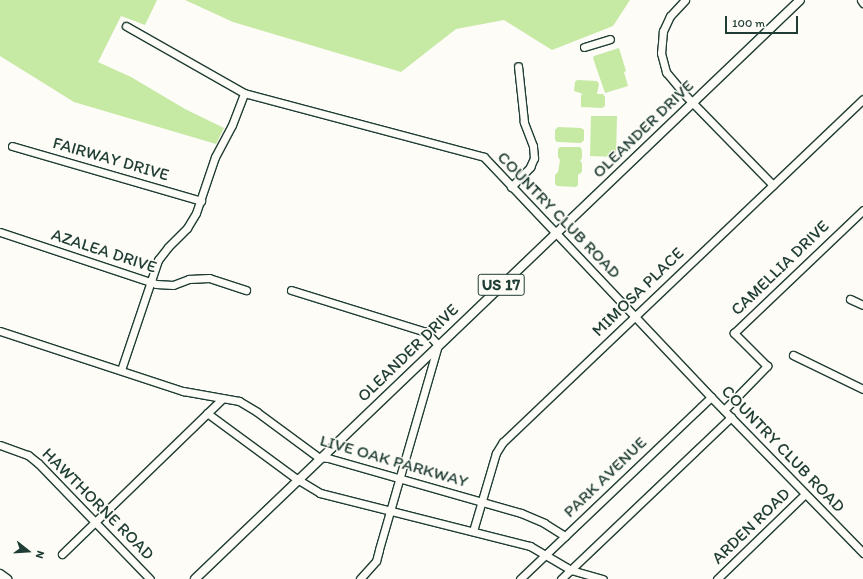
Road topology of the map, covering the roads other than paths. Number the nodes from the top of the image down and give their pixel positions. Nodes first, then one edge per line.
1 (685, 0) edge
2 (800, 0) edge
3 (861, 0) edge
4 (863, 3) edge
5 (126, 26) dead end
6 (610, 39) dead end
7 (584, 48) dead end
8 (518, 66) dead end
9 (244, 92) junction
10 (863, 99) edge
11 (692, 102) junction
12 (12, 146) dead end
13 (773, 185) junction
14 (511, 187) junction
15 (201, 201) junction
16 (863, 210) edge
17 (0, 232) edge
18 (556, 233) junction
19 (150, 282) junction
20 (246, 290) dead end
21 (291, 290) dead end
22 (850, 299) dead end
23 (863, 305) edge
24 (635, 316) junction
25 (0, 330) edge
26 (438, 345) junction
27 (793, 355) dead end
28 (121, 370) junction
29 (863, 389) edge
30 (711, 397) junction
31 (223, 398) junction
32 (724, 410) junction
33 (207, 413) junction
34 (731, 417) junction
35 (0, 444) edge
36 (320, 458) junction
37 (298, 479) junction
38 (400, 479) junction
39 (805, 494) junction
40 (481, 502) junction
41 (392, 510) junction
42 (95, 522) junction
43 (473, 531) junction
44 (565, 536) junction
45 (863, 553) edge
46 (62, 554) dead end
47 (545, 554) junction
48 (570, 570) junction
49 (0, 574) edge
50 (7, 579) edge
51 (150, 579) edge
52 (195, 579) edge
53 (360, 579) edge
54 (520, 579) edge
55 (561, 579) edge
56 (603, 579) edge
57 (717, 579) edge

1 - 11 street
2 - 11 main road, OLEANDER DRIVE / US 17
3 - 4 street
5 - 9 street, COUNTRY CLUB ROAD
6 - 7 street
8 - 14 street
9 - 14 street, COUNTRY CLUB ROAD
9 - 15 street
10 - 13 street, MIMOSA PLACE
11 - 13 street
11 - 18 main road, OLEANDER DRIVE / US 17
12 - 15 street, FAIRWAY DRIVE
13 - 24 street, MIMOSA PLACE
14 - 18 street, COUNTRY CLUB ROAD
15 - 19 street
16 - 32 street, CAMELLIA DRIVE
17 - 19 street, AZALEA DRIVE
18 - 24 street, COUNTRY CLUB ROAD
18 - 26 main road, OLEANDER DRIVE / US 17
19 - 20 street, AZALEA DRIVE
19 - 28 street
21 - 26 street
22 - 23 street
24 - 30 street, COUNTRY CLUB ROAD
24 - 40 street, MIMOSA PLACE
25 - 28 street, LIVE OAK PARKWAY
26 - 36 main road, OLEANDER DRIVE / US 17
26 - 38 street
27 - 29 street
28 - 31 street, LIVE OAK PARKWAY
30 - 32 street, COUNTRY CLUB ROAD
30 - 44 street, PARK AVENUE
31 - 33 street
31 - 36 street, LIVE OAK PARKWAY
32 - 34 street, COUNTRY CLUB ROAD
33 - 37 street
33 - 42 street
34 - 39 street, COUNTRY CLUB ROAD
34 - 48 street
35 - 42 street, HAWTHORNE ROAD
36 - 37 main road, OLEANDER DRIVE / US 17
36 - 38 street, LIVE OAK PARKWAY
37 - 41 street
37 - 52 main road, OLEANDER DRIVE / US 17
38 - 40 street, LIVE OAK PARKWAY
38 - 41 street
39 - 45 street, COUNTRY CLUB ROAD
39 - 57 street, ARDEN ROAD
40 - 43 street, MIMOSA PLACE
40 - 44 street, LIVE OAK PARKWAY
41 - 43 street
41 - 53 street
42 - 46 street
42 - 51 street, HAWTHORNE ROAD
43 - 47 street
44 - 47 street, PARK AVENUE
47 - 48 street
47 - 54 street, PARK AVENUE
48 - 55 street
48 - 56 street
49 - 50 main road

